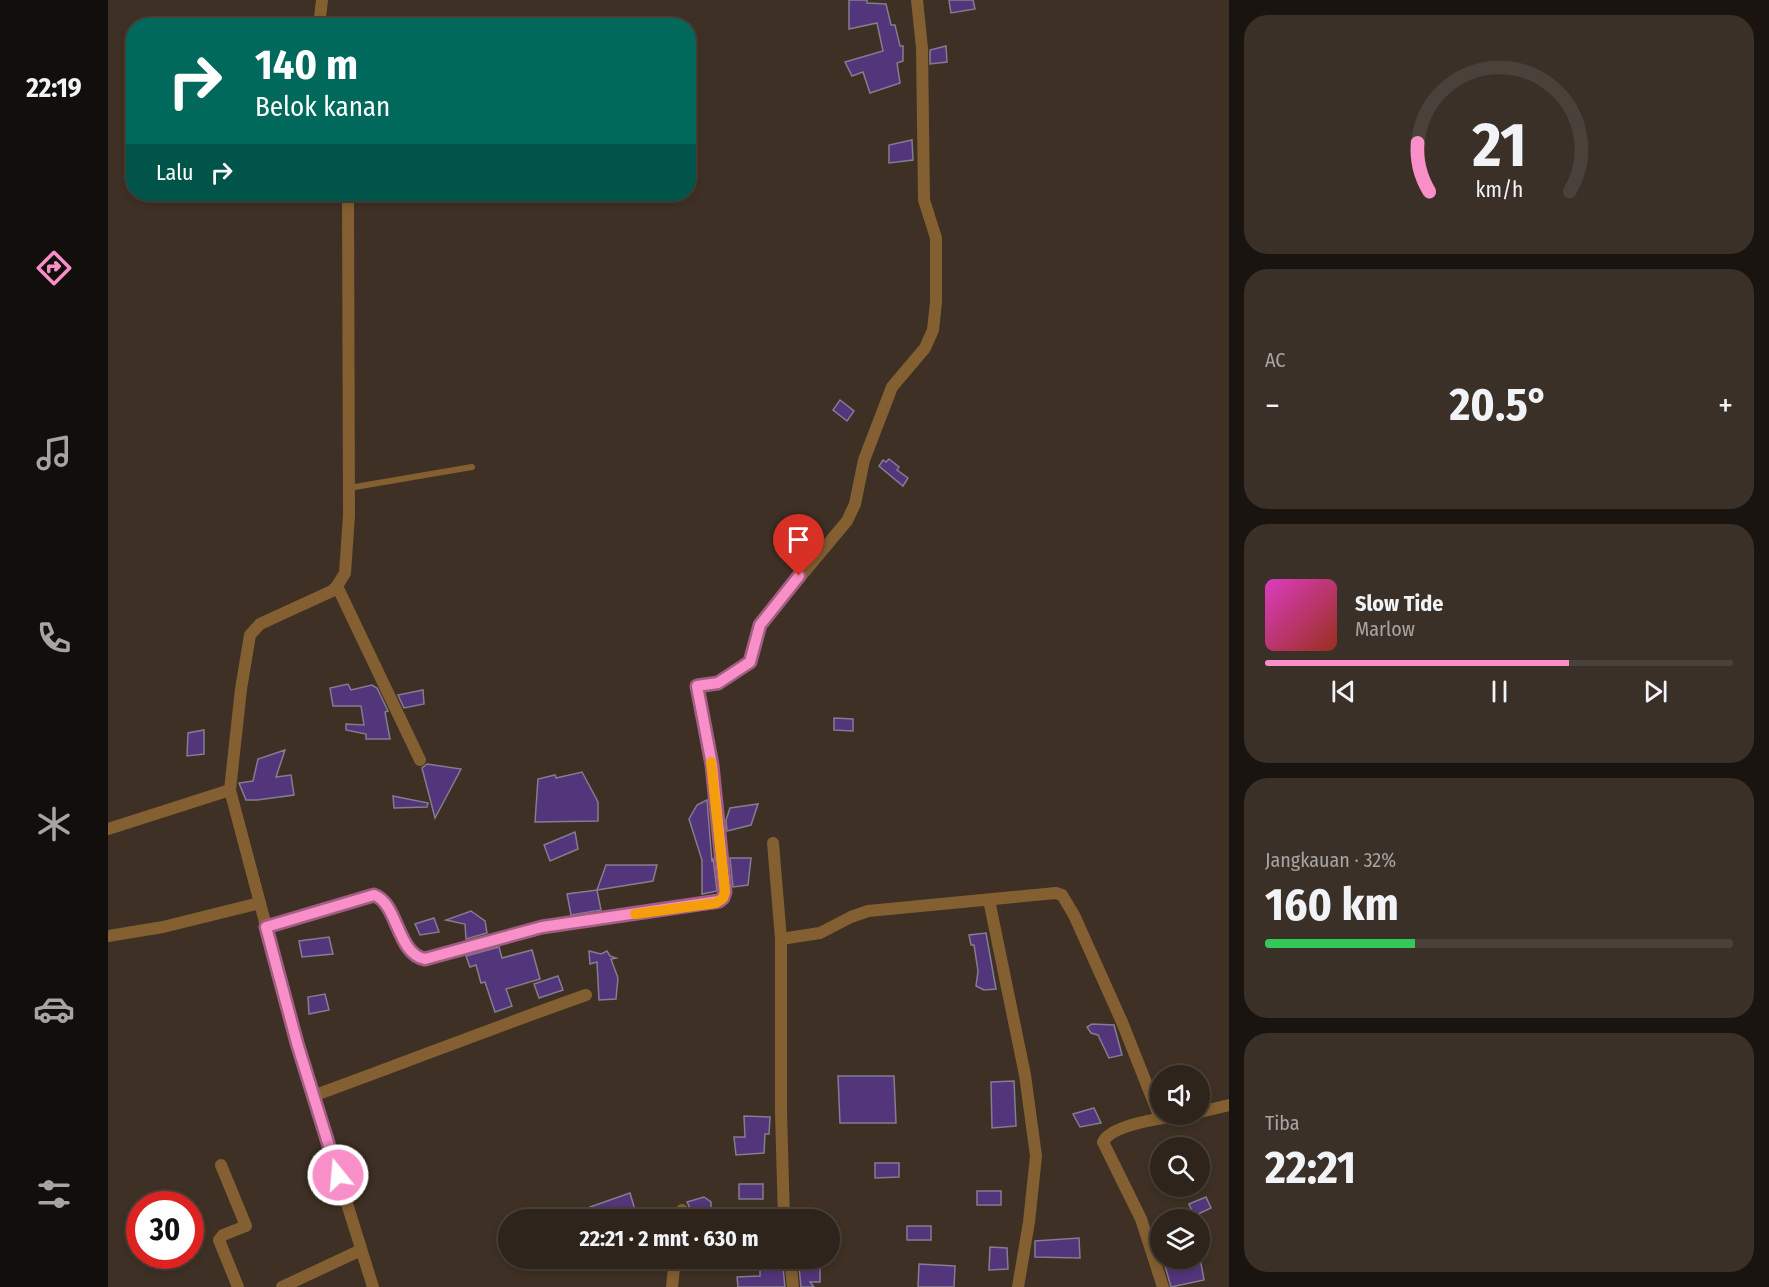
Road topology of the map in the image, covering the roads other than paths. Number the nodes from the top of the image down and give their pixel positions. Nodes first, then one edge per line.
1 (322, 0) edge
2 (917, 0) edge
3 (320, 18) edge
4 (348, 201) edge
5 (472, 467) dead end
6 (349, 488) junction
7 (337, 586) junction
8 (420, 760) dead end
9 (230, 790) junction
10 (108, 829) edge
11 (773, 843) dead end
12 (989, 900) junction
13 (260, 903) junction
14 (266, 927) junction
15 (108, 936) edge
16 (781, 939) junction
17 (586, 995) dead end
18 (1150, 1093) edge
19 (313, 1096) junction
20 (1229, 1105) edge
21 (1210, 1110) edge
22 (1150, 1121) edge
23 (221, 1165) dead end
24 (784, 1209) edge
25 (361, 1250) junction
26 (674, 1269) edge
27 (791, 1269) edge
28 (238, 1287) edge
29 (282, 1287) edge
30 (373, 1287) edge
31 (672, 1287) edge
32 (793, 1287) edge
33 (1018, 1287) edge
34 (1163, 1287) edge

1 - 3 street
2 - 14 street
4 - 6 street
5 - 6 lane
6 - 7 street
7 - 8 street
7 - 9 street
9 - 10 street
9 - 13 street
11 - 16 street
12 - 16 street
12 - 18 street
12 - 33 street
13 - 14 street
13 - 15 street
14 - 19 street
16 - 24 street
17 - 19 street
19 - 25 street
20 - 21 street
22 - 34 street
23 - 28 street
25 - 29 street
25 - 30 street
26 - 31 street
27 - 32 street

